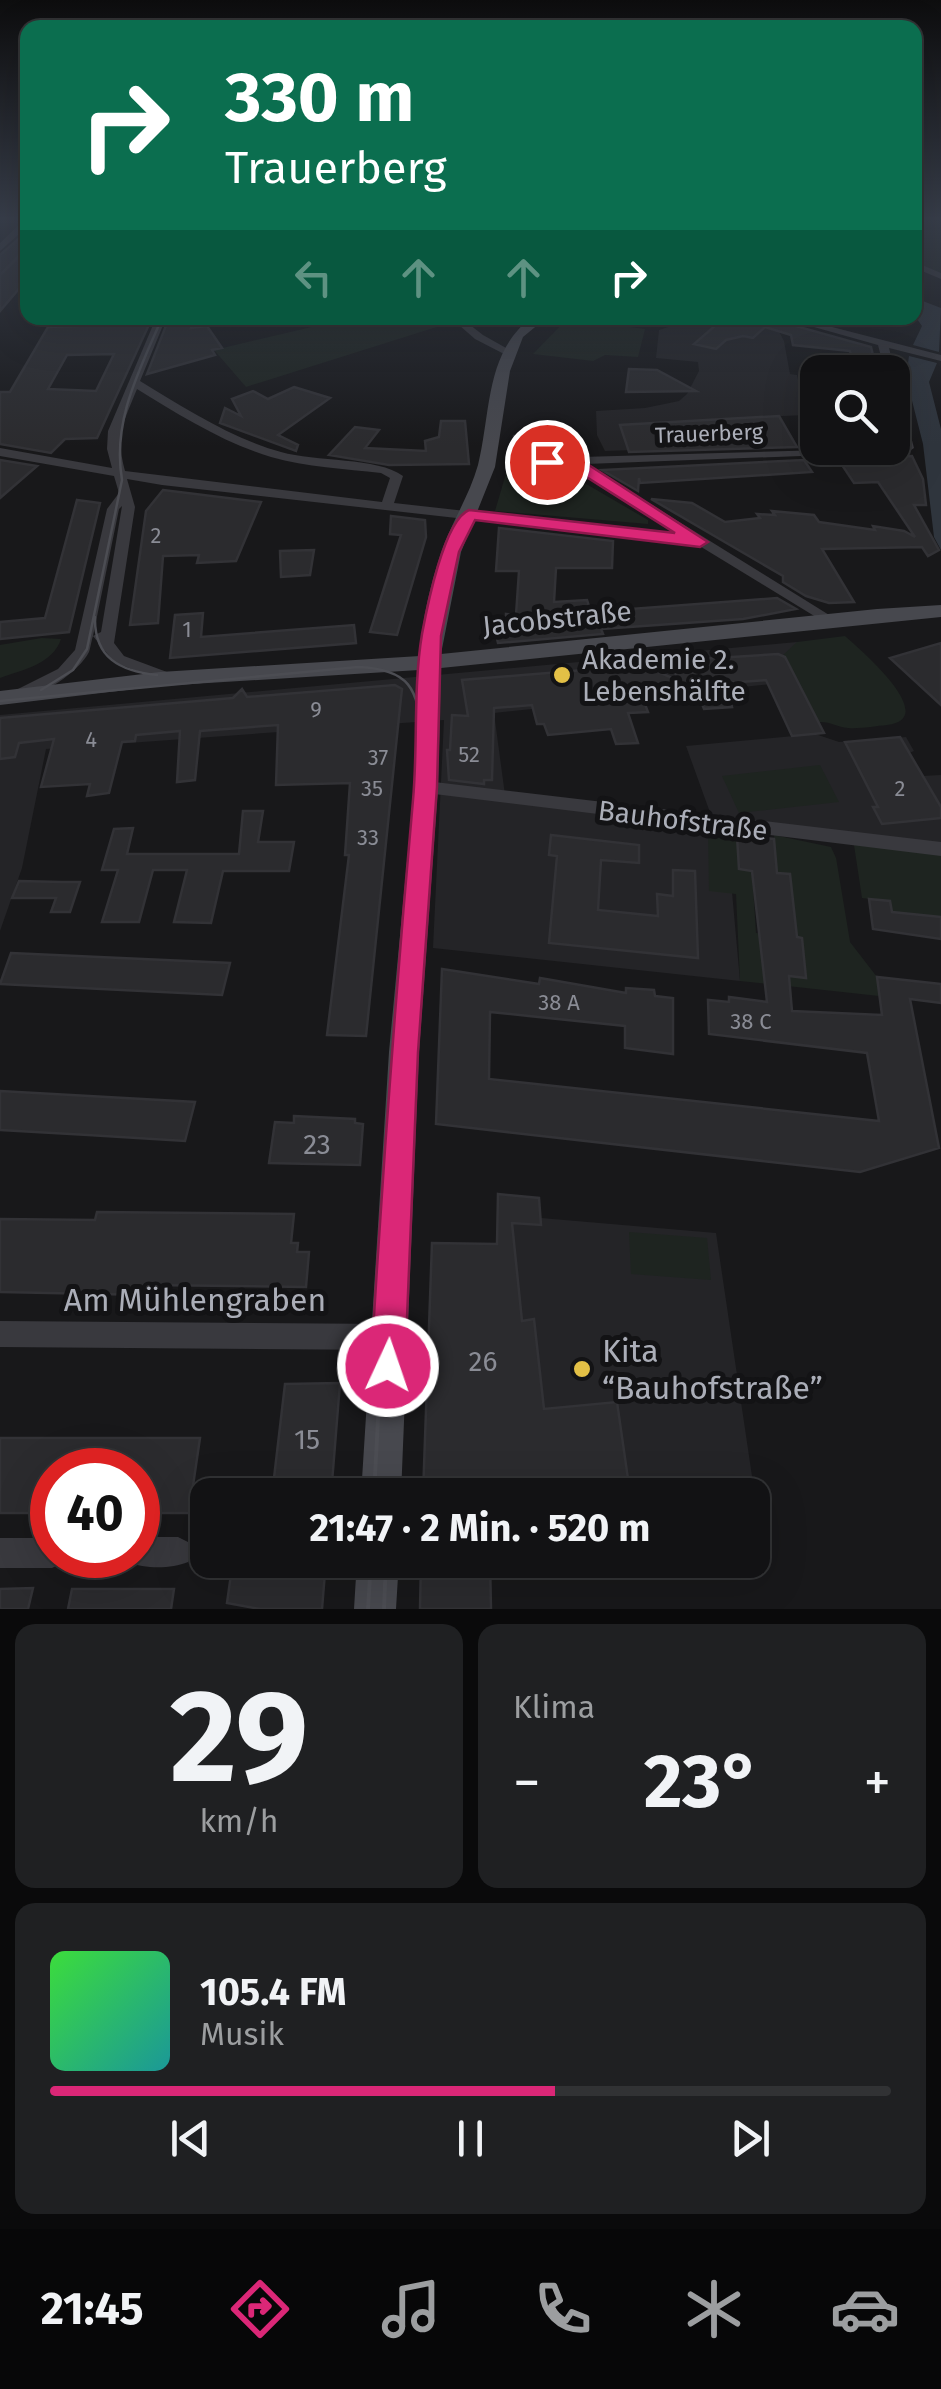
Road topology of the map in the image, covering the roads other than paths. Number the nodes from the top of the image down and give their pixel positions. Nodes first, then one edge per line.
1 (158, 325) edge
2 (465, 325) edge
3 (529, 325) edge
4 (547, 325) edge
5 (814, 325) edge
6 (883, 343) junction
7 (510, 353) junction
8 (886, 355) edge
9 (941, 358) edge
10 (134, 382) junction
11 (0, 452) edge
12 (800, 452) edge
13 (573, 461) junction
14 (547, 462) dead end
15 (119, 475) junction
16 (125, 494) junction
17 (386, 506) junction
18 (469, 515) junction
19 (700, 542) junction
20 (941, 611) edge
21 (830, 621) junction
22 (90, 626) junction
23 (107, 644) junction
24 (430, 662) junction
25 (170, 679) junction
26 (11, 696) edge
27 (426, 787) junction
28 (941, 849) edge
29 (0, 1334) edge
30 (389, 1337) junction
31 (382, 1478) edge
32 (30, 1552) edge
33 (160, 1552) edge
34 (178, 1552) dead end
35 (0, 1553) edge
36 (377, 1578) edge
37 (375, 1609) edge

1 - 10 street
2 - 7 street
3 - 7 street
4 - 7 street
5 - 6 street
6 - 8 street
6 - 9 street
7 - 18 street
10 - 15 street
10 - 17 street
11 - 15 street
12 - 13 street, Trauerberg
13 - 14 street, Trauerberg
13 - 19 street
15 - 16 street
15 - 17 street
16 - 22 street
16 - 23 street
17 - 18 street
18 - 19 street
18 - 24 street
19 - 21 street
20 - 21 street, Jacobstraße
21 - 24 street, Jacobstraße
22 - 23 street
22 - 26 street
23 - 25 street
24 - 25 street, Jacobstraße
24 - 27 street
25 - 26 street, Jacobstraße
27 - 28 street, Bauhofstraße
27 - 30 street
29 - 30 street, Am Mühlengraben
30 - 31 street
32 - 35 street
33 - 34 street
36 - 37 street

